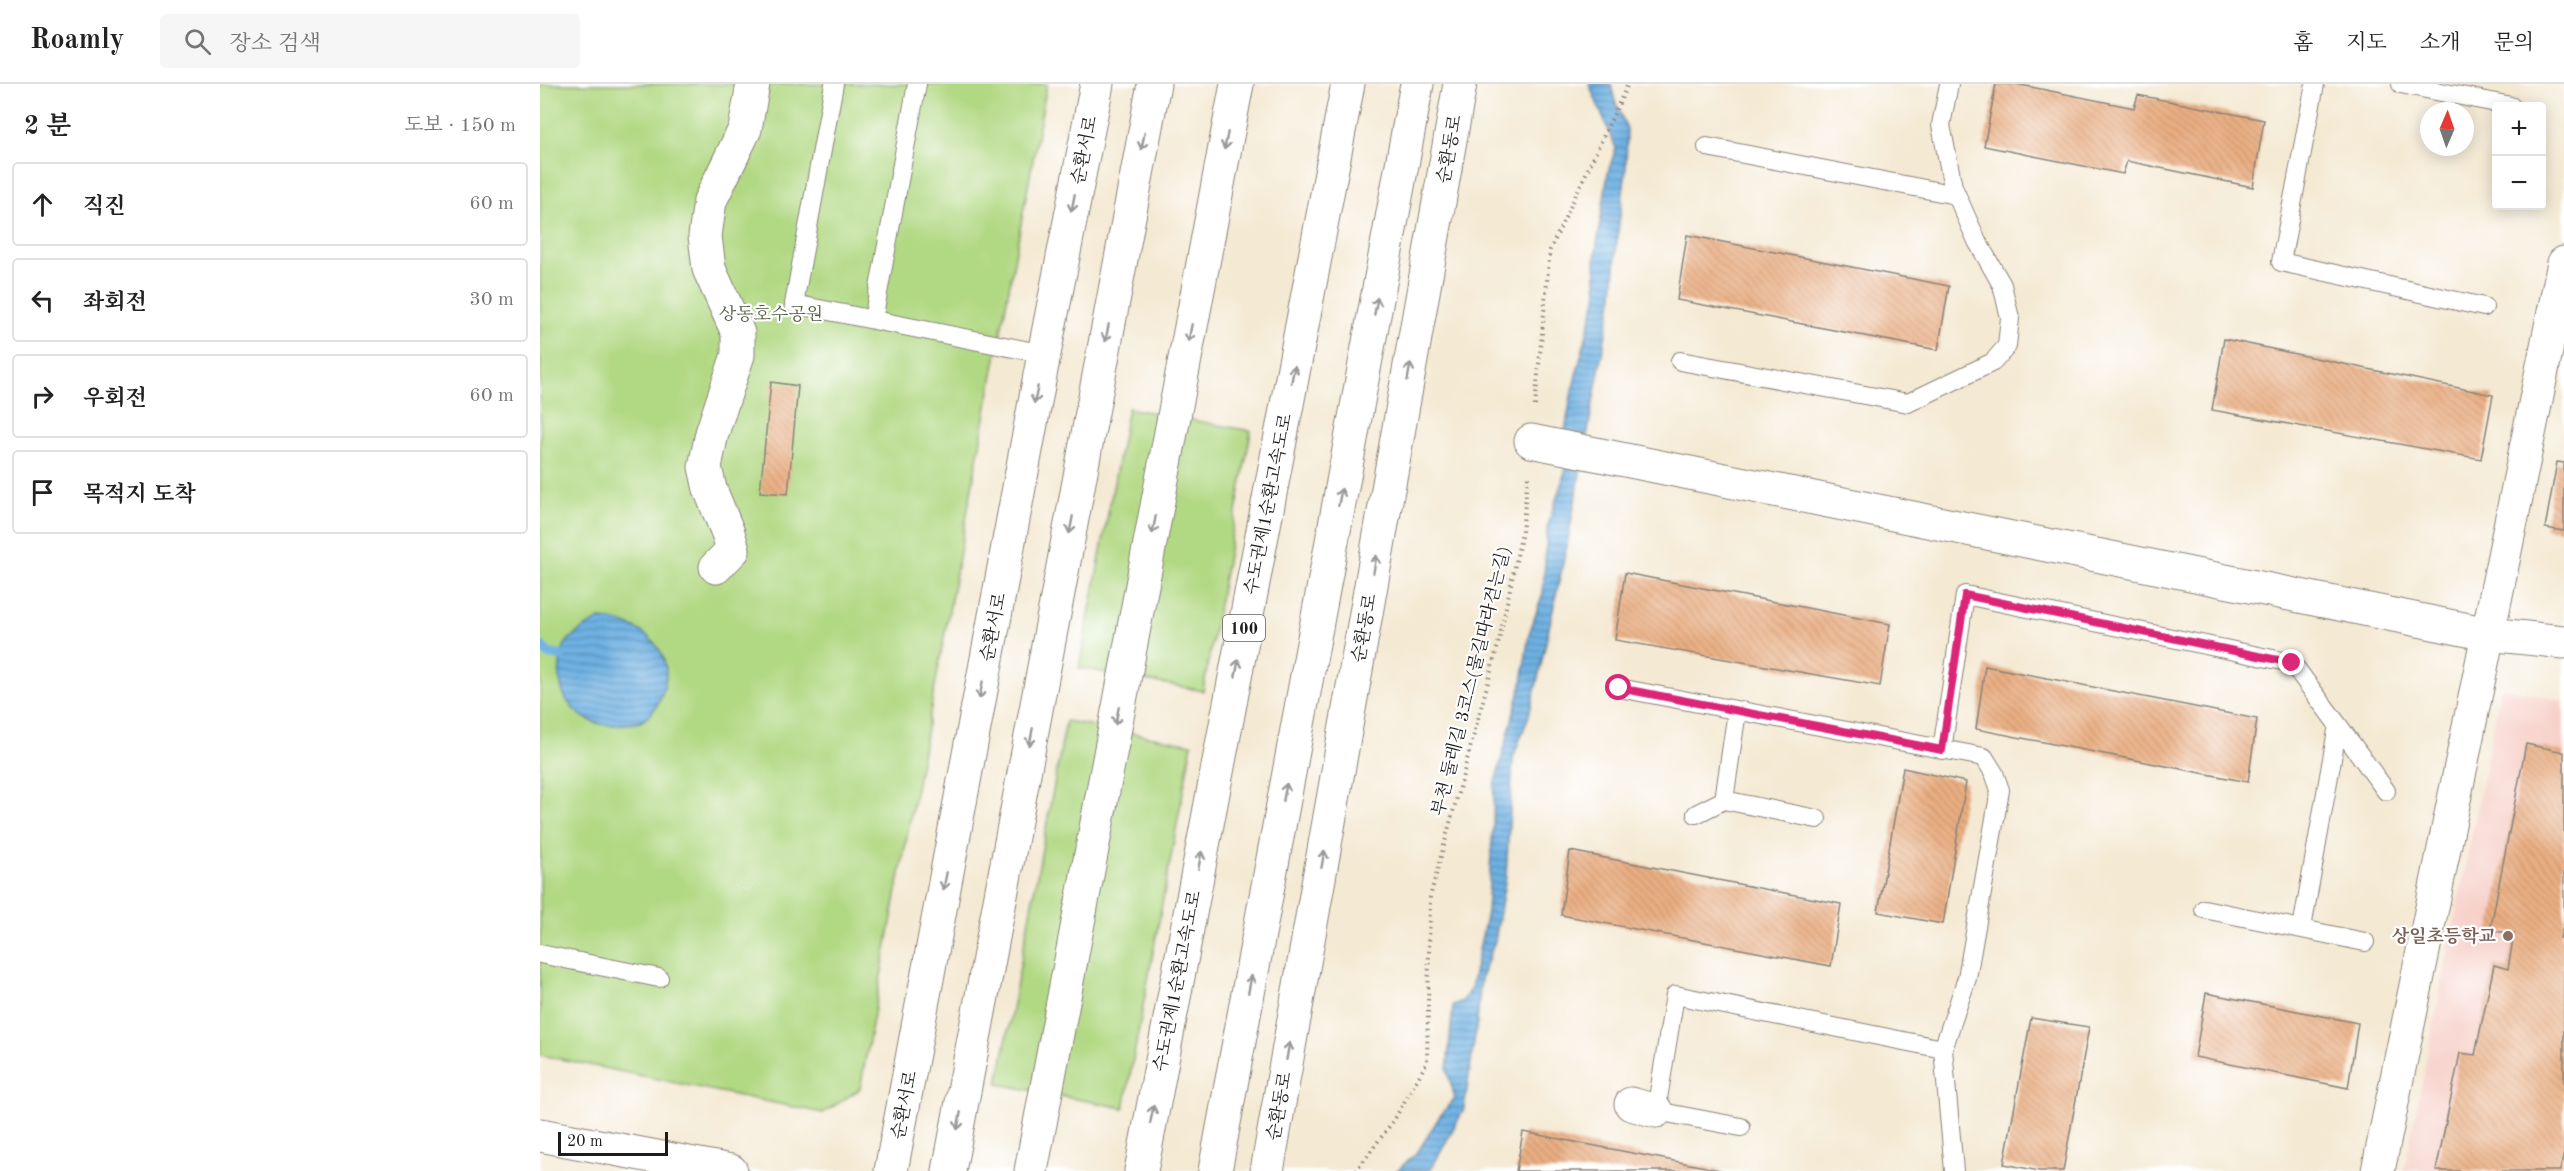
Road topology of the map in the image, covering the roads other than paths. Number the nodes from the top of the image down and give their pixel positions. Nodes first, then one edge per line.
1 (753, 84) edge
2 (834, 84) edge
3 (917, 84) edge
4 (1097, 84) edge
5 (1154, 84) edge
6 (1237, 84) edge
7 (1348, 84) edge
8 (1418, 84) edge
9 (1460, 84) edge
10 (1949, 84) edge
11 (2315, 84) edge
12 (2401, 84) edge
13 (2492, 102) edge
14 (1707, 147) dead end
15 (1956, 195) junction
16 (2564, 263) edge
17 (2484, 307) dead end
18 (873, 320) junction
19 (1044, 354) junction
20 (1680, 361) dead end
21 (1531, 441) road end
22 (716, 567) dead end
23 (2488, 634) junction
24 (2564, 642) edge
25 (1619, 688) dead end
26 (1737, 711) junction
27 (2338, 724) junction
28 (1942, 750) junction
29 (2386, 791) dead end
30 (1724, 800) junction
31 (1696, 813) dead end
32 (1817, 819) dead end
33 (2204, 909) dead end
34 (2302, 928) junction
35 (2365, 942) dead end
36 (540, 954) edge
37 (659, 978) dead end
38 (1942, 1049) junction
39 (1741, 1127) dead end
40 (540, 1135) edge
41 (731, 1171) edge
42 (891, 1171) edge
43 (949, 1171) edge
44 (1031, 1171) edge
45 (1141, 1171) edge
46 (1215, 1171) edge
47 (1267, 1171) edge
48 (1954, 1171) edge
49 (2378, 1171) edge

1 - 22 main road
2 - 18 lane
3 - 18 lane
4 -> 19 main road, 순환서로
5 -> 43 main road
6 -> 44 main road
45 -> 7 main road, 수도권제1순환고속도로 / 100
46 -> 8 main road
47 -> 9 main road, 순환동로
10 - 15 lane
11 - 17 lane
12 - 13 lane
14 - 15 lane
15 - 20 lane
16 - 23 main road
18 - 19 lane
19 -> 42 main road, 순환서로
21 - 23 main road
23 - 24 main road
23 - 49 main road
25 - 26 lane
26 - 28 lane
26 - 30 lane
27 - 28 lane
27 - 29 lane
27 - 34 lane
28 - 38 lane
30 - 31 lane
30 - 32 lane
33 - 34 lane
34 - 35 lane
36 - 37 lane
38 - 39 lane
38 - 48 lane
40 - 41 main road

